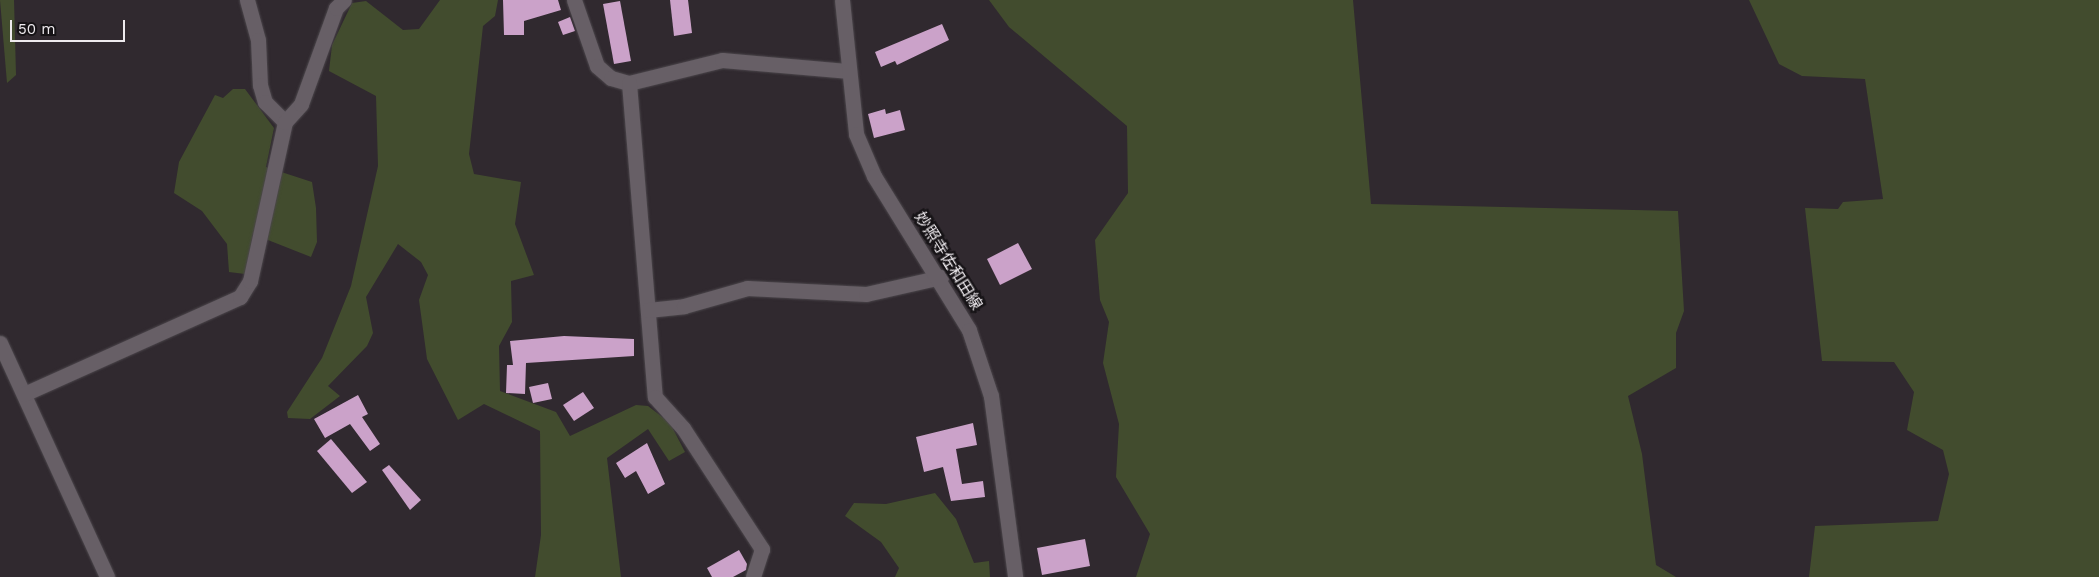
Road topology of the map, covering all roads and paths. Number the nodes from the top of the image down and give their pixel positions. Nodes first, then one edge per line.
1 (247, 0) edge
2 (344, 0) edge
3 (574, 0) edge
4 (842, 0) edge
5 (847, 71) junction
6 (629, 83) junction
7 (285, 122) junction
8 (940, 278) junction
9 (648, 310) junction
10 (0, 343) edge
11 (24, 394) junction
12 (107, 577) edge
13 (753, 577) edge
14 (1015, 577) edge

1 - 7 street
2 - 7 street
3 - 6 street
4 - 5 street, 妙照寺佐和田線
5 - 6 street
5 - 8 street, 妙照寺佐和田線
6 - 9 street
7 - 11 street
8 - 9 street
8 - 14 street, 妙照寺佐和田線
9 - 13 street
10 - 11 street
11 - 12 street

